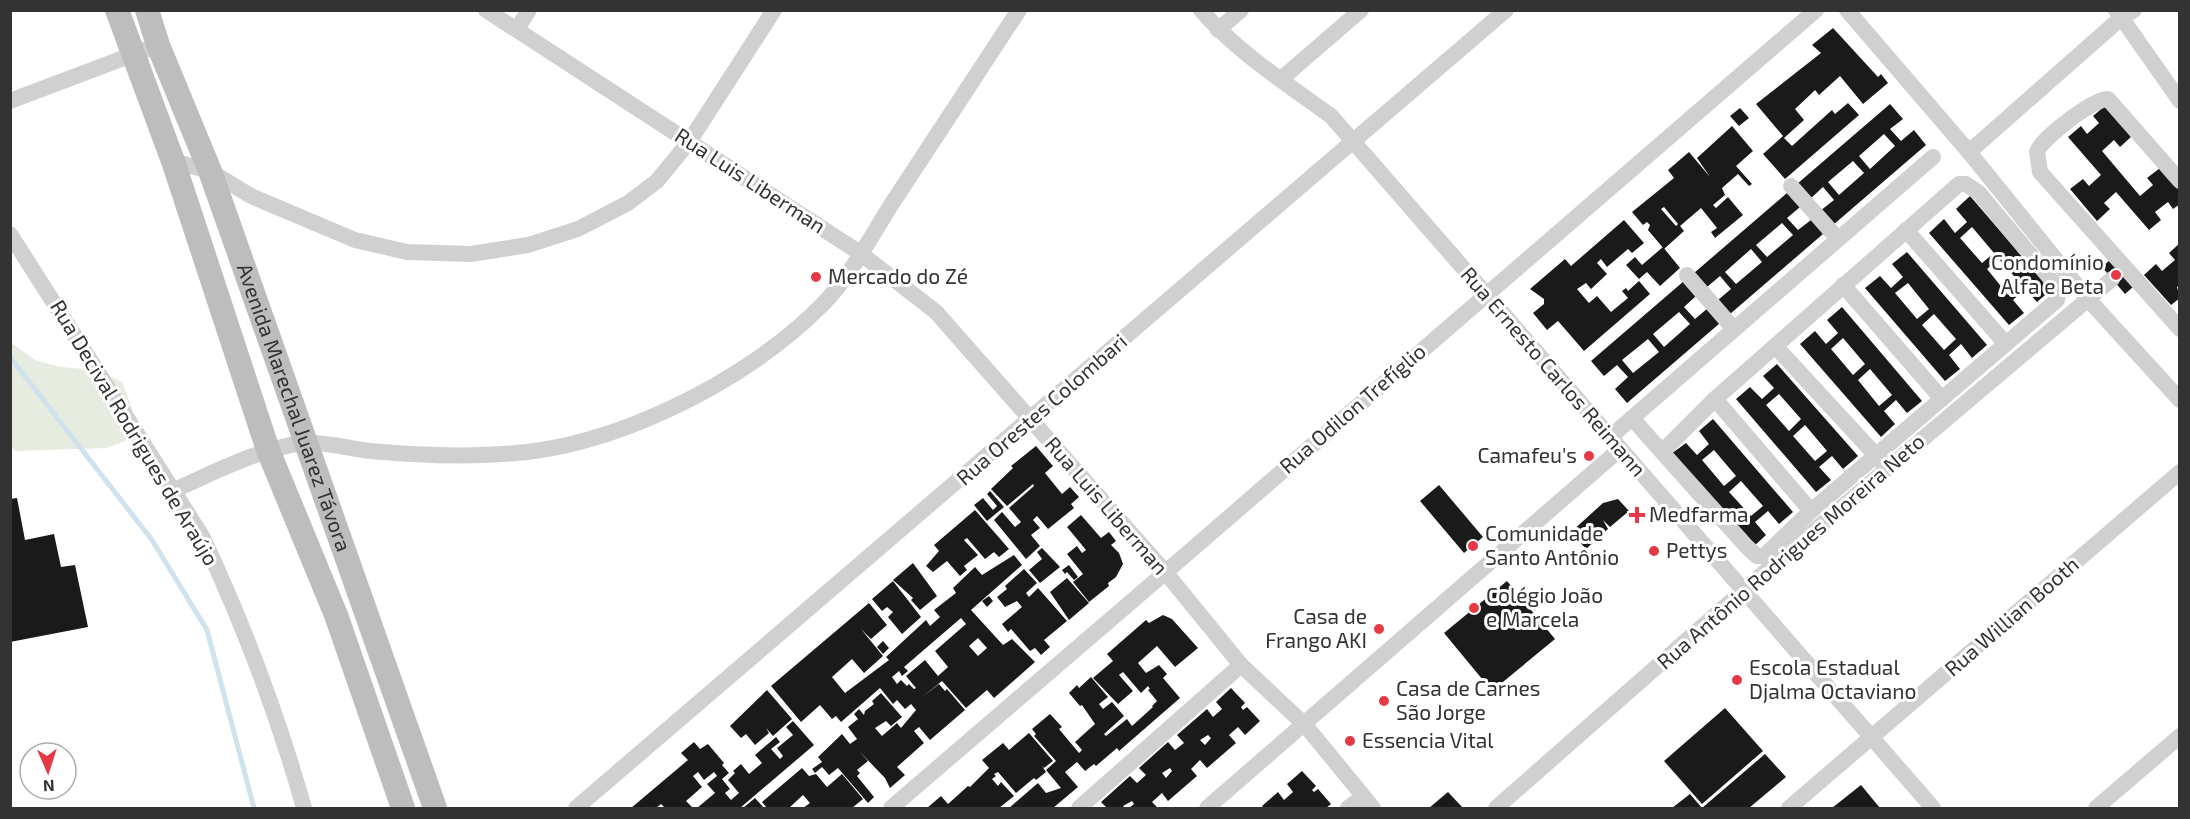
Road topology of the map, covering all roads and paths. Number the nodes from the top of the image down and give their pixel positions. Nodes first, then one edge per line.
1 (117, 10) edge
2 (147, 10) edge
3 (486, 10) edge
4 (529, 10) edge
5 (774, 10) edge
6 (1019, 10) edge
7 (1201, 10) edge
8 (1240, 10) edge
9 (1361, 10) edge
10 (1506, 10) edge
11 (1816, 10) edge
12 (1847, 10) edge
13 (2124, 13) edge
14 (517, 29) junction
15 (1218, 30) junction
16 (158, 45) junction
17 (133, 54) junction
18 (1281, 80) junction
19 (10, 101) edge
20 (2180, 101) edge
21 (689, 142) junction
22 (1354, 142) junction
23 (1969, 152) junction
24 (1933, 157) dead end
25 (173, 161) junction
26 (210, 171) junction
27 (2180, 181) edge
28 (1791, 186) dead end
29 (1906, 230) junction
30 (10, 234) edge
31 (1838, 239) junction
32 (860, 253) junction
33 (2120, 272) junction
34 (1687, 275) dead end
35 (1843, 285) junction
36 (1485, 293) junction
37 (2087, 298) junction
38 (1734, 329) junction
39 (2180, 329) edge
40 (2006, 344) junction
41 (1776, 347) junction
42 (1715, 399) junction
43 (1942, 399) junction
44 (2180, 400) edge
45 (1632, 418) junction
46 (1031, 420) junction
47 (305, 443) junction
48 (1614, 444) junction
49 (268, 450) junction
50 (1662, 452) junction
51 (1882, 462) junction
52 (2180, 472) edge
53 (174, 490) junction
54 (1811, 511) junction
55 (1166, 573) junction
56 (1745, 589) junction
57 (1241, 665) junction
58 (1305, 725) junction
59 (1873, 736) junction
60 (2180, 736) edge
61 (1368, 803) edge
62 (304, 808) edge
63 (404, 808) edge
64 (435, 808) edge
65 (576, 808) edge
66 (891, 808) edge
67 (1079, 808) edge
68 (1207, 808) edge
69 (1348, 808) edge
70 (1496, 808) edge
71 (1789, 808) edge
72 (1933, 808) edge
73 (2096, 808) edge

1 - 17 street, Avenida Marechal Juarez Távora
2 - 16 street, Avenida Marechal Juarez Távora
3 - 14 street, Rua Luis Liberman
4 - 14 street
5 - 21 street
6 - 32 street
7 - 15 street, Rua Ernesto Carlos Reimann
8 - 15 street
9 - 18 street
10 - 22 street, Rua Orestes Colombari
11 - 36 street, Rua Odilon Trefíglio
12 - 23 street
13 - 20 street
13 - 23 street
14 - 21 street, Rua Luis Liberman
15 - 18 street, Rua Ernesto Carlos Reimann
16 - 17 street
16 - 26 street, Avenida Marechal Juarez Távora
17 - 19 street
17 - 25 street, Avenida Marechal Juarez Távora
18 - 22 street, Rua Ernesto Carlos Reimann
21 - 26 street
21 - 32 street, Rua Luis Liberman
22 - 36 street, Rua Ernesto Carlos Reimann
22 - 46 street, Rua Orestes Colombari
23 - 37 street
24 - 31 street
25 - 26 street
25 - 49 street, Avenida Marechal Juarez Távora
26 - 47 street, Avenida Marechal Juarez Távora
27 - 33 street
28 - 31 street
29 - 35 street
29 - 40 street
29 - 40 street
30 - 53 street, Rua Decival Rodrigues de Araújo
31 - 38 street
32 - 46 street, Rua Luis Liberman
32 - 47 street
33 - 37 street, Rua Antônio Rodrigues Moreira Neto
33 - 39 street
34 - 38 street
35 - 41 street
35 - 43 street
36 - 48 street, Rua Ernesto Carlos Reimann
36 - 55 street, Rua Odilon Trefíglio
37 - 44 street
37 - 51 street, Rua Antônio Rodrigues Moreira Neto
38 - 45 street
40 - 43 street
41 - 42 street
41 - 51 street
42 - 50 street
42 - 54 street
43 - 51 street
45 - 48 street
45 - 50 street
46 - 55 street, Rua Luis Liberman
46 - 65 street, Rua Orestes Colombari
47 - 49 street
47 - 64 street, Avenida Marechal Juarez Távora
48 - 56 street, Rua Ernesto Carlos Reimann
48 - 58 street
49 - 53 street
49 - 63 street, Avenida Marechal Juarez Távora
50 - 54 street
51 - 54 street
51 - 56 street, Rua Antônio Rodrigues Moreira Neto
52 - 59 street, Rua Willian Booth
53 - 62 street, Rua Decival Rodrigues de Araújo
55 - 57 street, Rua Luis Liberman
55 - 66 street, Rua Odilon Trefíglio
56 - 59 street, Rua Ernesto Carlos Reimann
56 - 70 street, Rua Antônio Rodrigues Moreira Neto
57 - 58 street, Rua Luis Liberman
57 - 67 street
58 - 61 street, Rua Luis Liberman
58 - 68 street
59 - 71 street, Rua Willian Booth
59 - 72 street, Rua Ernesto Carlos Reimann
60 - 73 street
61 - 69 street

